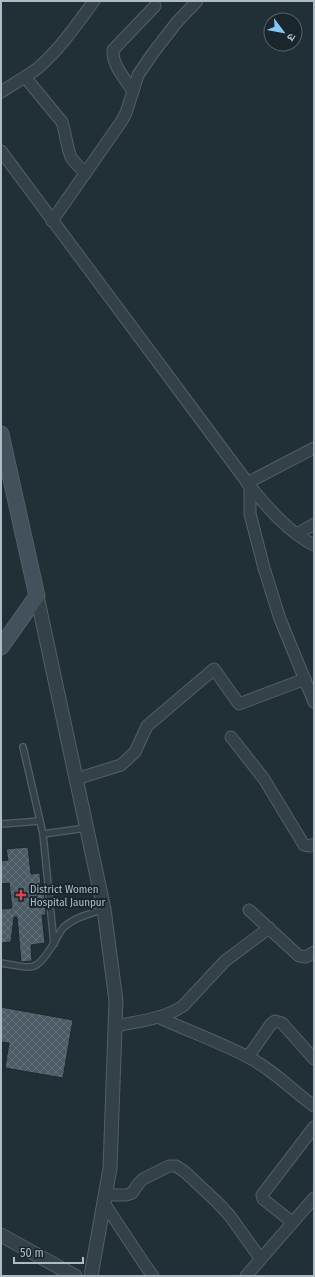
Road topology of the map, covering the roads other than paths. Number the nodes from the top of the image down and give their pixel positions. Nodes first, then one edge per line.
1 (94, 1) edge
2 (197, 1) edge
3 (155, 6) dead end
4 (25, 77) junction
5 (132, 91) junction
6 (1, 92) edge
7 (1, 151) edge
8 (86, 173) junction
9 (52, 221) junction
10 (1, 434) edge
11 (314, 448) edge
12 (4, 459) edge
13 (248, 485) junction
14 (314, 524) edge
15 (297, 534) junction
16 (314, 545) edge
17 (37, 596) junction
18 (1, 647) edge
19 (305, 679) junction
20 (314, 702) edge
21 (231, 737) dead end
22 (23, 747) dead end
23 (76, 779) junction
24 (40, 821) junction
25 (1, 824) edge
26 (87, 828) junction
27 (43, 834) junction
28 (314, 844) edge
29 (104, 909) junction
30 (249, 910) dead end
31 (269, 928) junction
32 (54, 944) junction
33 (314, 952) edge
34 (1, 963) edge
35 (158, 1017) junction
36 (116, 1026) junction
37 (248, 1057) junction
38 (314, 1059) edge
39 (314, 1092) edge
40 (305, 1099) junction
41 (314, 1106) edge
42 (314, 1127) edge
43 (314, 1198) edge
44 (105, 1199) junction
45 (292, 1222) junction
46 (1, 1235) edge
47 (260, 1258) junction
48 (248, 1273) edge
49 (75, 1276) edge
50 (91, 1276) edge
51 (153, 1276) edge
52 (260, 1276) edge

1 - 4 street
2 - 5 street
3 - 5 street
4 - 6 street
4 - 8 street
5 - 8 street
7 - 9 street
8 - 9 street
9 - 13 street
10 - 12 main road
11 - 13 street
12 - 17 main road
13 - 15 street
13 - 19 street
14 - 15 street
15 - 16 street
17 - 18 main road
17 - 23 street
19 - 20 street
19 - 23 street
21 - 28 street
22 - 24 lane
23 - 26 street
24 - 25 lane
24 - 27 lane
26 - 27 lane
26 - 29 street
27 - 32 lane
29 - 32 lane
29 - 36 street
30 - 31 street
31 - 33 street
31 - 35 street
32 - 34 lane
35 - 36 street
35 - 37 street
36 - 44 street
37 - 38 street
37 - 40 street
39 - 40 street
40 - 41 street
42 - 45 street
43 - 45 street
44 - 47 street
44 - 50 street
44 - 51 street
45 - 47 street
46 - 49 street
47 - 48 street
48 - 52 street

